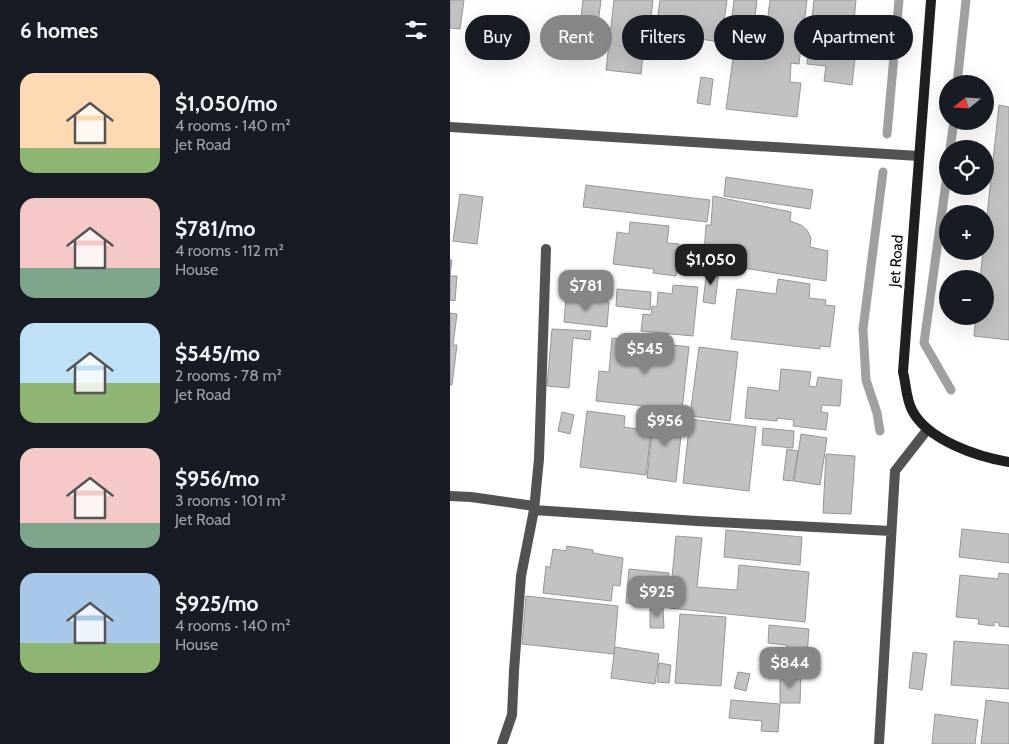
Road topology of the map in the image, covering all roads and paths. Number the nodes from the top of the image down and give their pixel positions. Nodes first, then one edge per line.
1 (931, 0) edge
2 (450, 127) edge
3 (919, 156) junction
4 (546, 249) dead end
5 (927, 430) junction
6 (1009, 462) edge
7 (450, 496) edge
8 (534, 508) junction
9 (891, 531) junction
10 (502, 744) edge
11 (879, 744) edge

1 - 3 main road, Jet Road
2 - 3 street
3 - 5 main road, Jet Road
4 - 8 street
5 - 6 main road, Jet Road
5 - 9 street
7 - 8 street
8 - 9 street
8 - 10 street
9 - 11 street

